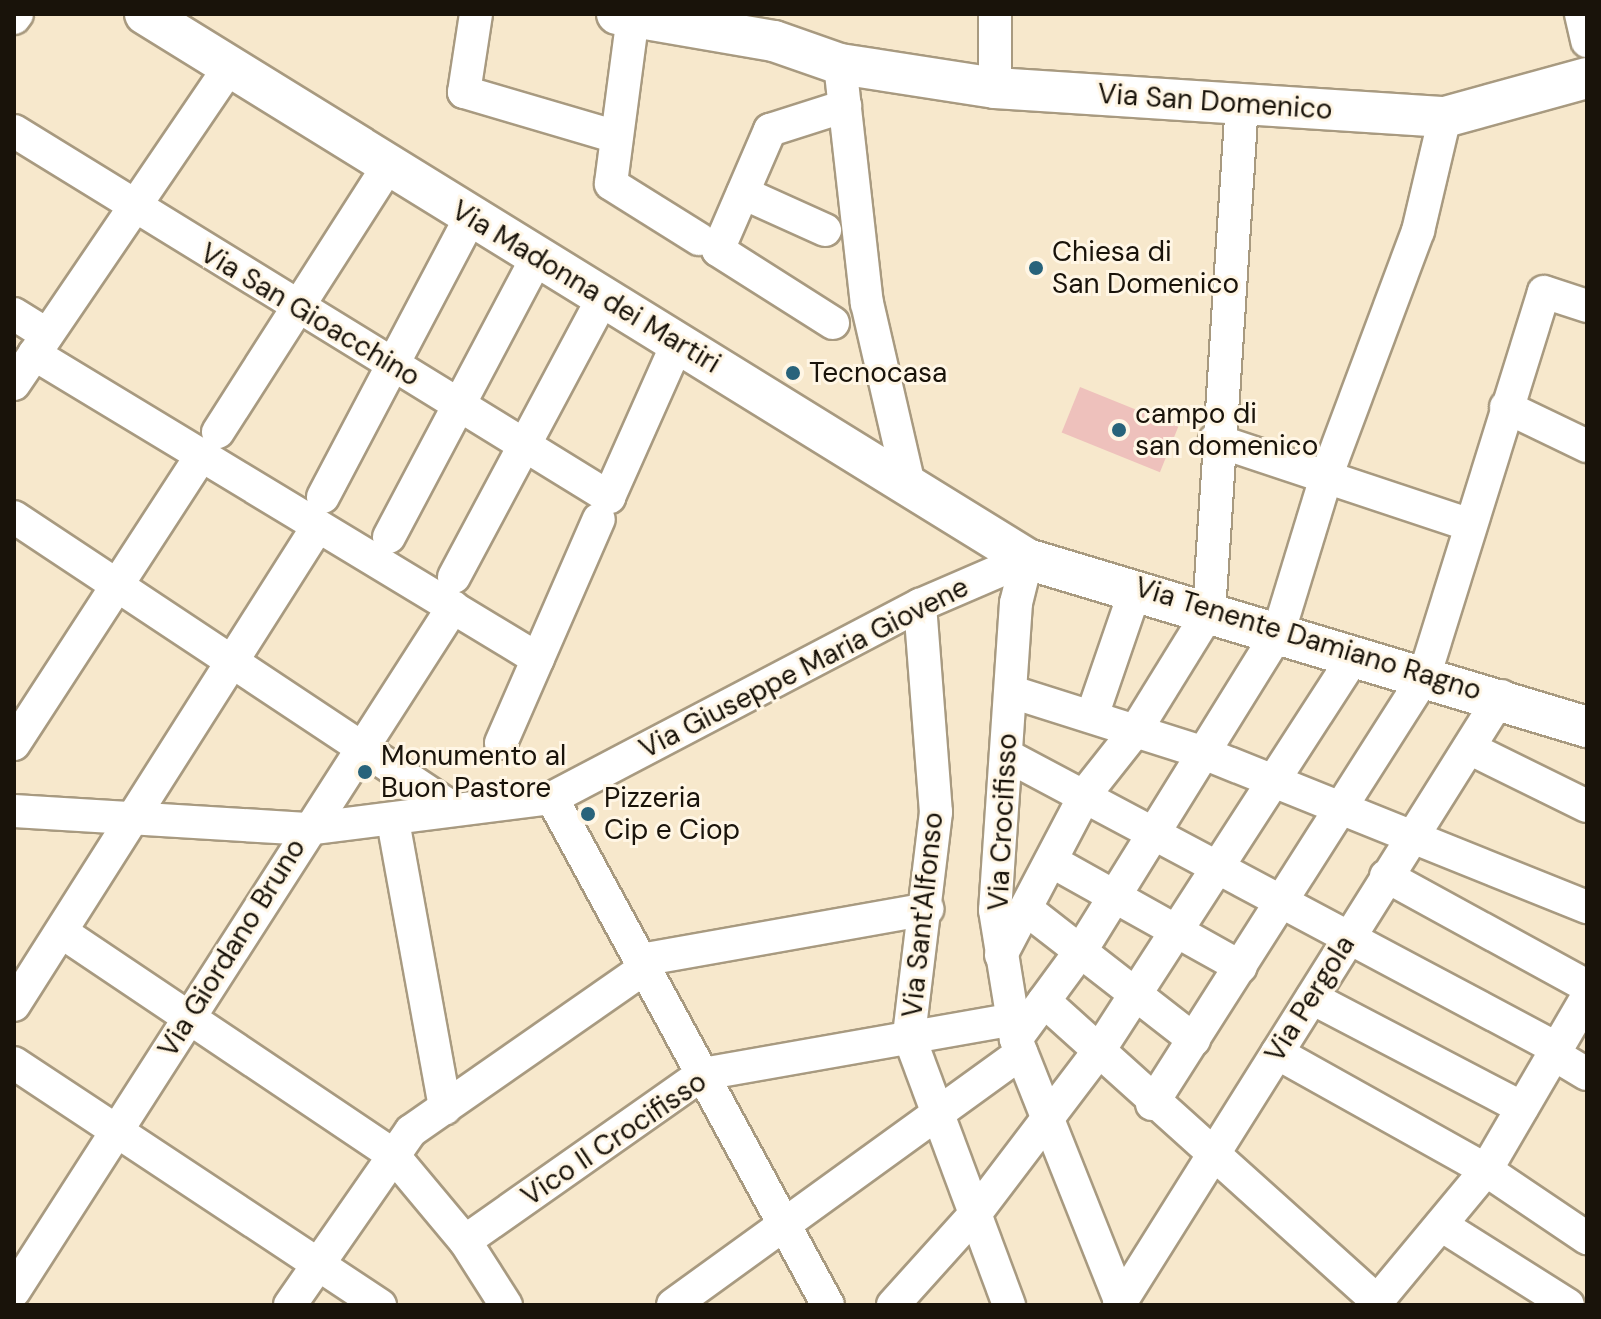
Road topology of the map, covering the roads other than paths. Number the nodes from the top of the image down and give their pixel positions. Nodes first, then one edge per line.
1 (476, 14) edge
2 (995, 14) edge
3 (1581, 14) edge
4 (156, 15) edge
5 (625, 15) edge
6 (713, 21) edge
7 (1587, 41) edge
8 (840, 64) junction
9 (228, 69) junction
10 (1587, 78) edge
11 (995, 88) junction
12 (1242, 103) junction
13 (845, 106) junction
14 (1445, 117) junction
15 (14, 131) edge
16 (617, 137) junction
17 (387, 168) junction
18 (743, 193) junction
19 (134, 208) junction
20 (470, 218) junction
21 (825, 230) dead end
22 (699, 239) dead end
23 (537, 258) junction
24 (603, 298) junction
25 (1587, 306) edge
26 (299, 308) junction
27 (14, 314) edge
28 (833, 323) dead end
29 (678, 342) junction
30 (41, 345) junction
31 (392, 365) junction
32 (14, 384) edge
33 (459, 406) junction
34 (1506, 407) junction
35 (1215, 440) junction
36 (210, 444) junction
37 (524, 446) junction
38 (1587, 446) edge
39 (1326, 477) junction
40 (908, 481) junction
41 (604, 508) junction
42 (320, 511) junction
43 (14, 517) edge
44 (1470, 525) junction
45 (389, 537) dead end
46 (1027, 559) junction
47 (116, 583) junction
48 (1136, 588) junction
49 (453, 592) junction
50 (920, 605) junction
51 (1209, 612) junction
52 (1279, 631) junction
53 (1355, 654) junction
54 (538, 659) junction
55 (232, 660) junction
56 (1424, 677) junction
57 (1012, 692) junction
58 (1501, 696) junction
59 (1092, 716) junction
60 (1587, 727) edge
61 (1136, 730) junction
62 (501, 743) dead end
63 (14, 744) edge
64 (358, 747) junction
65 (1469, 748) junction
66 (1201, 752) junction
67 (1006, 755) junction
68 (1275, 784) junction
69 (1086, 793) junction
70 (552, 798) junction
71 (1587, 806) edge
72 (454, 809) junction
73 (1343, 809) junction
74 (14, 811) edge
75 (137, 818) junction
76 (393, 821) junction
77 (306, 829) junction
78 (1155, 830) junction
79 (1416, 834) junction
80 (1053, 862) junction
81 (1217, 868) junction
82 (1386, 876) junction
83 (1114, 896) junction
84 (1287, 901) junction
85 (1587, 907) edge
86 (927, 909) junction
87 (1026, 909) junction
88 (1175, 930) junction
89 (63, 933) junction
90 (1349, 936) junction
91 (1080, 952) junction
92 (1001, 955) junction
93 (643, 964) junction
94 (1241, 967) junction
95 (1587, 986) edge
96 (1135, 995) junction
97 (1587, 997) edge
98 (1312, 998) junction
99 (1044, 1001) junction
100 (14, 1005) edge
101 (192, 1020) junction
102 (909, 1036) junction
103 (1016, 1037) junction
104 (1194, 1040) junction
105 (1098, 1052) junction
106 (1556, 1052) junction
107 (1277, 1053) junction
108 (14, 1063) edge
109 (703, 1074) junction
110 (1587, 1074) edge
111 (1152, 1104) junction
112 (445, 1108) junction
113 (1522, 1108) junction
114 (934, 1111) junction
115 (1046, 1124) junction
116 (114, 1130) junction
117 (393, 1155) junction
118 (1210, 1158) junction
119 (1486, 1170) junction
120 (975, 1214) junction
121 (785, 1222) junction
122 (1441, 1225) junction
123 (1587, 1238) edge
124 (465, 1241) junction
125 (317, 1266) junction
126 (14, 1290) edge
127 (1375, 1303) edge
128 (1121, 1304) edge
129 (38, 1305) edge
130 (290, 1305) edge
131 (380, 1305) edge
132 (506, 1305) edge
133 (673, 1305) edge
134 (828, 1305) edge
135 (893, 1305) edge
136 (1009, 1305) edge
137 (1568, 1305) edge

1 - 16 street
2 - 11 street
3 - 7 street
4 - 9 street, Via Madonna dei Martiri
5 - 6 street, Via San Domenico
5 - 16 street
6 - 8 street, Via San Domenico
8 - 11 street, Via San Domenico
8 - 13 street
9 - 17 street, Via Madonna dei Martiri
9 - 19 street
10 - 14 street, Via San Domenico
11 - 12 street, Via San Domenico
12 - 14 street, Via San Domenico
12 - 35 street
13 - 18 street
13 - 40 street
14 - 39 street
15 - 19 street, Via San Gioacchino
16 - 22 street
17 - 20 street, Via Madonna dei Martiri
17 - 26 street
18 - 21 street
18 - 28 street
19 - 26 street, Via San Gioacchino
19 - 30 street
20 - 23 street, Via Madonna dei Martiri
20 - 31 street
23 - 24 street, Via Madonna dei Martiri
23 - 33 street
24 - 29 street, Via Madonna dei Martiri
24 - 37 street, Via Giordano Bruno
25 - 34 street
26 - 31 street, Via San Gioacchino
26 - 36 street
27 - 30 street
29 - 40 street, Via Madonna dei Martiri
29 - 41 street
30 - 32 street
30 - 36 street
31 - 33 street, Via San Gioacchino
31 - 42 street
33 - 37 street, Via San Gioacchino
33 - 45 street
34 - 38 street
34 - 44 street
35 - 39 street
35 - 51 street
36 - 42 street
36 - 47 street
37 - 41 street, Via San Gioacchino
37 - 49 street, Via Giordano Bruno
39 - 44 street
39 - 52 street
40 - 46 street, Via Madonna dei Martiri
41 - 54 street
42 - 49 street
42 - 55 street
43 - 47 street
44 - 56 street
46 - 48 street, Via Tenente Damiano Ragno
46 - 50 street, Via Giuseppe Maria Giovene
46 - 57 street, Via Crocifisso
47 - 55 street
47 - 63 street
48 - 51 street, Via Tenente Damiano Ragno
48 - 59 street
49 - 54 street
49 - 64 street, Via Giordano Bruno
50 - 70 street, Via Giuseppe Maria Giovene
50 - 86 street, Via Sant'Alfonso
51 - 52 street, Via Tenente Damiano Ragno
51 - 61 street
52 - 53 street, Via Tenente Damiano Ragno
52 - 66 street
53 - 56 street, Via Tenente Damiano Ragno
53 - 68 street
54 - 62 street
55 - 64 street
55 - 75 street
56 - 58 street, Via Tenente Damiano Ragno
56 - 73 street
57 - 59 street
57 - 67 street, Via Crocifisso
58 - 60 street, Via Tenente Damiano Ragno
58 - 65 street, Via Pergola
59 - 61 street
61 - 66 street
61 - 69 street
64 - 72 street
64 - 77 street, Via Giordano Bruno
65 - 71 street
65 - 79 street, Via Pergola
66 - 68 street
66 - 78 street
67 - 69 street
67 - 92 street, Via Crocifisso
68 - 73 street
68 - 81 street
69 - 78 street
69 - 80 street
70 - 72 street, Via Giuseppe Maria Giovene
70 - 93 street
72 - 76 street, Via Giuseppe Maria Giovene
73 - 79 street
73 - 84 street
74 - 75 street, Via Giuseppe Maria Giovene
75 - 77 street, Via Giuseppe Maria Giovene
75 - 89 street
76 - 77 street, Via Giuseppe Maria Giovene
76 - 112 street
77 - 101 street, Via Giordano Bruno
78 - 81 street
78 - 83 street
79 - 82 street, Via Pergola
79 - 85 street
80 - 83 street
80 - 87 street
81 - 84 street
81 - 88 street
82 - 90 street, Via Pergola
82 - 95 street
83 - 88 street
83 - 91 street
84 - 90 street
84 - 94 street
86 - 93 street
86 - 102 street, Via Sant'Alfonso
87 - 91 street
87 - 92 street
88 - 94 street
88 - 96 street
89 - 100 street
89 - 101 street
90 - 98 street, Via Pergola
90 - 106 street
91 - 96 street
91 - 99 street
92 - 103 street, Via Crocifisso
93 - 109 street
93 - 112 street
94 - 104 street
96 - 104 street
96 - 105 street
97 - 106 street
98 - 107 street, Via Pergola
98 - 113 street
99 - 103 street
99 - 105 street
101 - 116 street, Via Giordano Bruno
101 - 117 street
102 - 103 street, Vico II Crocifisso
102 - 109 street, Vico II Crocifisso
102 - 114 street, Via Sant'Alfonso
103 - 114 street
103 - 115 street, Via Crocifisso
104 - 111 street
105 - 111 street
105 - 115 street
106 - 110 street
106 - 113 street
107 - 118 street, Via Pergola
107 - 119 street
108 - 116 street
109 - 121 street
109 - 124 street, Vico II Crocifisso
111 - 118 street
112 - 117 street
113 - 119 street
114 - 120 street, Via Sant'Alfonso
114 - 121 street
115 - 120 street
115 - 128 street, Via Crocifisso
116 - 125 street
116 - 126 street, Via Giordano Bruno
117 - 124 street
117 - 125 street
118 - 127 street
118 - 128 street, Via Pergola
119 - 122 street
119 - 123 street
120 - 135 street
120 - 136 street, Via Sant'Alfonso
121 - 133 street
121 - 134 street
122 - 127 street
122 - 137 street
124 - 132 street
125 - 130 street
125 - 131 street
126 - 129 street

